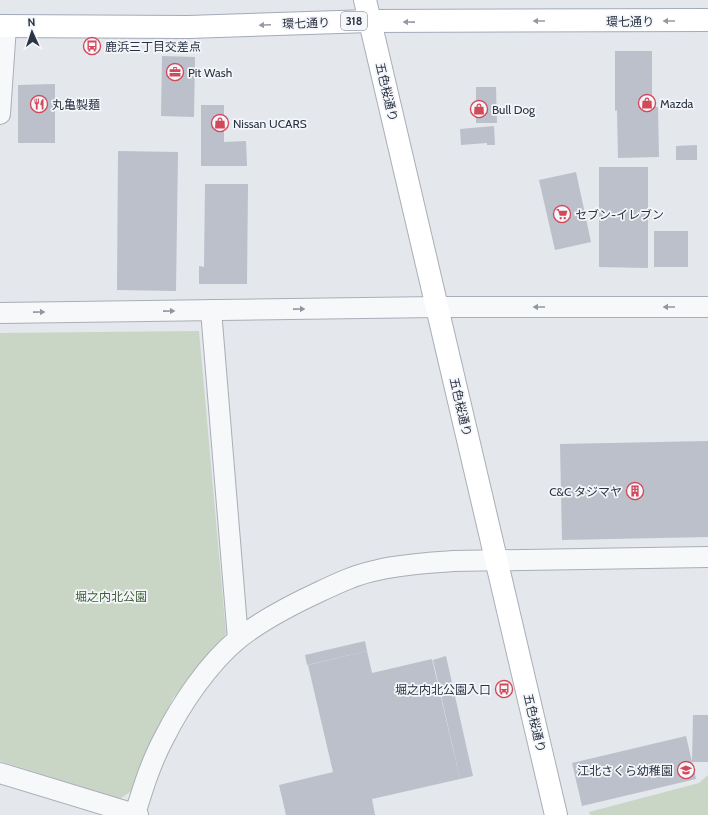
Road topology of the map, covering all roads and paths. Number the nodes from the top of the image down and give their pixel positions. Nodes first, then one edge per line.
1 (364, 0) edge
2 (708, 20) edge
3 (370, 21) junction
4 (3, 26) edge
5 (0, 114) edge
6 (437, 307) junction
7 (708, 307) edge
8 (211, 310) junction
9 (0, 313) edge
10 (708, 557) edge
11 (496, 559) junction
12 (238, 639) junction
13 (0, 773) edge
14 (136, 814) edge
15 (556, 815) edge

1 - 3 street, 五色桜通り
2 -> 3 street, 環七通り / 318
3 -> 4 street, 環七通り / 318
3 - 6 street, 五色桜通り
4 - 5 street
7 -> 6 street
8 -> 6 street
6 - 11 street, 五色桜通り
9 -> 8 street
8 - 12 street
10 - 11 street
11 - 12 street
11 - 15 street, 五色桜通り
12 - 14 street
13 - 14 street

